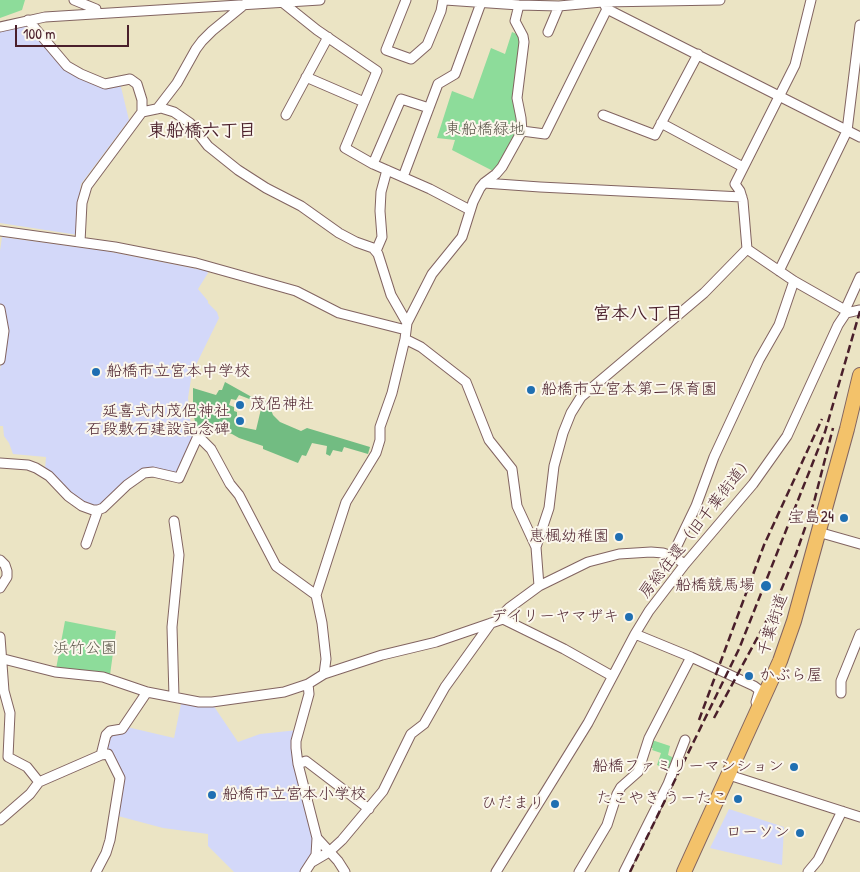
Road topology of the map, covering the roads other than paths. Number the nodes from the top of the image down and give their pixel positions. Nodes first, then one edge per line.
1 (74, 0) edge
2 (171, 0) edge
3 (320, 0) edge
4 (406, 0) edge
5 (444, 0) edge
6 (720, 0) edge
7 (812, 0) edge
8 (463, 1) edge
9 (282, 2) junction
10 (481, 3) junction
11 (245, 4) junction
12 (604, 4) edge
13 (519, 5) junction
14 (559, 6) junction
15 (170, 10) junction
16 (96, 13) junction
17 (28, 20) junction
18 (860, 25) edge
19 (0, 27) edge
20 (548, 32) dead end
21 (328, 37) junction
22 (698, 54) junction
23 (306, 76) junction
24 (780, 95) junction
25 (364, 102) junction
26 (430, 108) junction
27 (157, 109) junction
28 (142, 112) junction
29 (286, 115) dead end
30 (603, 115) dead end
31 (661, 123) junction
32 (522, 131) junction
33 (847, 131) junction
34 (860, 137) edge
35 (373, 164) junction
36 (743, 167) junction
37 (387, 170) junction
38 (403, 177) junction
39 (484, 182) junction
40 (742, 197) junction
41 (470, 210) junction
42 (0, 231) edge
43 (80, 242) junction
44 (747, 249) junction
45 (376, 250) junction
46 (779, 270) junction
47 (860, 277) edge
48 (794, 281) junction
49 (0, 309) edge
50 (860, 310) edge
51 (845, 312) junction
52 (406, 331) junction
53 (0, 360) edge
54 (860, 376) edge
55 (860, 414) edge
56 (848, 424) junction
57 (0, 463) edge
58 (98, 510) junction
59 (174, 520) dead end
60 (818, 532) junction
61 (86, 544) dead end
62 (860, 544) edge
63 (536, 547) junction
64 (672, 556) junction
65 (0, 560) edge
66 (685, 564) junction
67 (539, 586) junction
68 (0, 588) edge
69 (316, 595) junction
70 (495, 621) junction
71 (635, 634) junction
72 (860, 634) edge
73 (0, 638) edge
74 (691, 657) junction
75 (1, 659) edge
76 (324, 674) junction
77 (612, 676) junction
78 (308, 684) junction
79 (148, 692) junction
80 (841, 693) dead end
81 (174, 697) junction
82 (748, 730) junction
83 (685, 740) dead end
84 (671, 748) dead end
85 (680, 752) junction
86 (101, 755) junction
87 (298, 764) junction
88 (729, 775) junction
89 (39, 782) junction
90 (369, 809) junction
91 (842, 811) junction
92 (860, 817) edge
93 (0, 820) edge
94 (318, 838) junction
95 (329, 852) junction
96 (312, 862) junction
97 (96, 872) edge
98 (305, 872) edge
99 (345, 872) edge
100 (496, 872) edge
101 (579, 872) edge
102 (624, 872) edge
103 (684, 872) edge
104 (808, 872) edge

1 - 16 street
2 - 15 street
3 - 9 street
4 - 5 street
5 - 8 street
6 - 12 street
7 - 24 street
8 - 10 street
9 - 11 street
9 - 21 street
10 - 13 street
10 - 26 street
11 - 15 street
11 - 27 street
12 - 14 street
12 - 22 street
12 - 32 street
13 - 14 street
13 - 32 street
14 - 20 street
15 - 16 street
16 - 17 street
17 - 19 street
17 - 28 street
18 - 33 street
21 - 23 street
21 - 25 street
22 - 24 street
22 - 31 street
23 - 25 street
23 - 29 street
24 - 33 street
24 - 36 street
25 - 35 street
26 - 35 street
26 - 38 street
27 - 28 street
27 - 45 street
28 - 43 street
30 - 31 street
31 - 36 street
32 - 39 street
33 - 34 street
33 - 46 street
35 - 37 street
36 - 40 street
37 - 38 street
37 - 45 street
38 - 41 street
39 - 40 street
39 - 41 street
40 - 44 street
41 - 52 street
42 - 43 street
43 - 52 street
44 - 46 street
44 - 63 street
45 - 52 street
46 - 48 street
47 - 51 street, 房総往還（旧千葉街道）
48 - 51 street
48 - 64 street
49 - 53 street
50 - 51 street
51 - 66 street, 房総往還（旧千葉街道）
52 - 63 street
52 - 69 street
54 - 56 highway, 千葉街道
55 - 56 highway
56 - 60 highway, 千葉街道
57 - 58 street
58 - 61 street
58 - 69 street
59 - 81 street
60 - 62 street
60 - 82 highway, 千葉街道
63 - 67 street
64 - 66 street
64 - 67 street
65 - 68 street
66 - 71 street, 房総往還（旧千葉街道）
67 - 70 street
69 - 76 street
70 - 76 street
70 - 77 street
70 - 90 street
71 - 74 street
71 - 77 street, 房総往還（旧千葉街道）
72 - 80 street
73 - 75 street
74 - 82 street
74 - 101 street
75 - 79 street
75 - 89 street
76 - 78 street
77 - 100 street, 房総往還（旧千葉街道）
78 - 81 street
78 - 87 street
79 - 81 street
79 - 86 street
82 - 88 highway, 千葉街道
83 - 85 street
84 - 85 street
85 - 102 street
86 - 89 street
86 - 97 street
87 - 90 street
87 - 94 street
88 - 91 street
88 - 103 highway, 千葉街道
89 - 93 street
90 - 95 street
91 - 92 street
91 - 104 street
94 - 95 street
94 - 96 street
95 - 96 street
95 - 99 street
96 - 98 street

